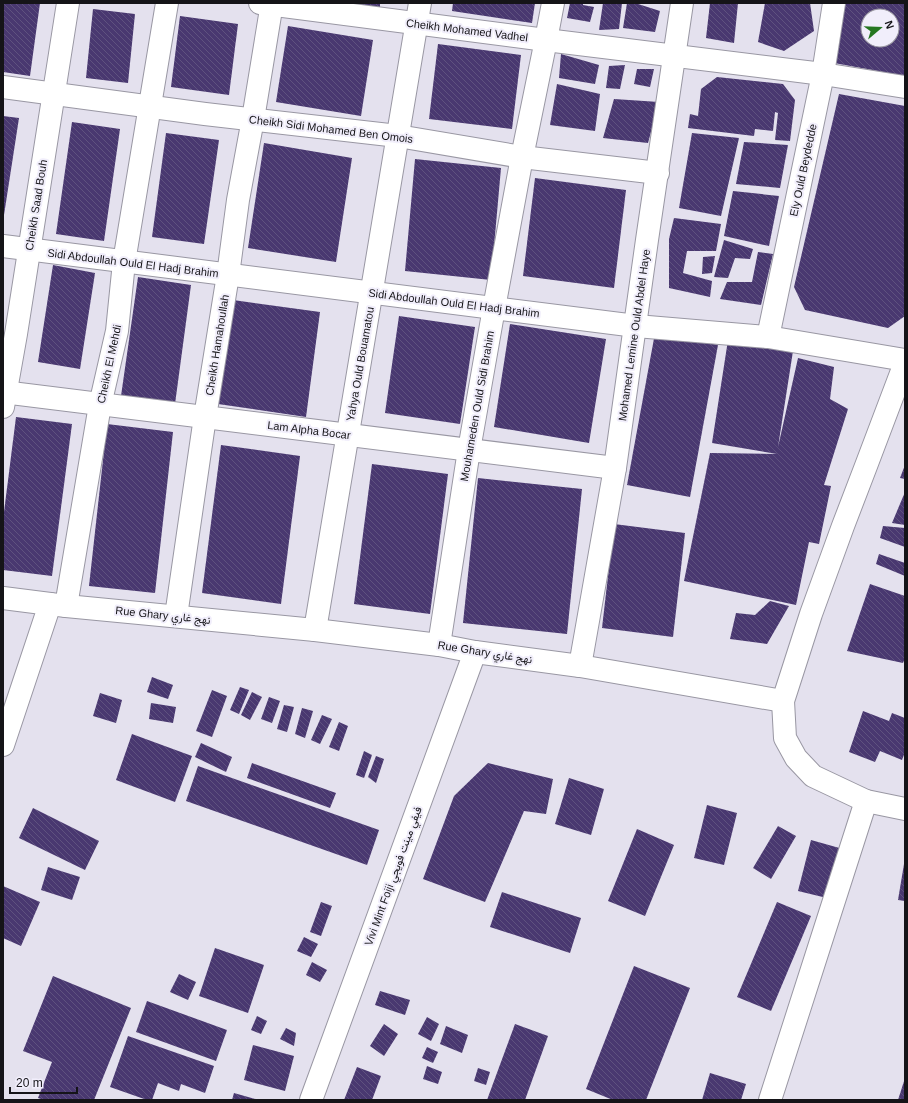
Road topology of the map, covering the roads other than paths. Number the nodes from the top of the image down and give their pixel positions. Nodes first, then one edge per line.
1 (68, 3) edge
2 (167, 3) edge
3 (553, 3) edge
4 (682, 3) edge
5 (834, 3) edge
6 (268, 4) edge
7 (419, 13) edge
8 (546, 40) junction
9 (675, 56) junction
10 (823, 74) junction
11 (3, 86) edge
12 (905, 87) edge
13 (54, 93) junction
14 (150, 106) junction
15 (253, 119) junction
16 (398, 136) junction
17 (522, 157) junction
18 (658, 173) junction
19 (3, 246) edge
20 (29, 250) junction
21 (124, 262) junction
22 (228, 275) junction
23 (372, 293) junction
24 (494, 308) junction
25 (636, 326) junction
26 (768, 336) junction
27 (905, 360) edge
28 (905, 364) edge
29 (4, 397) edge
30 (100, 404) junction
31 (205, 417) junction
32 (348, 435) junction
33 (469, 450) junction
34 (615, 468) junction
35 (3, 598) edge
36 (58, 605) junction
37 (176, 616) junction
38 (315, 630) junction
39 (439, 645) junction
40 (475, 652) junction
41 (580, 666) junction
42 (783, 701) junction
43 (3, 745) edge
44 (866, 801) junction
45 (905, 809) edge
46 (311, 1100) edge
47 (770, 1100) edge

1 - 13 street, Cheikh Saad Bouh
2 - 14 street, Cheikh El Mehdi
3 - 8 street, Mouhameden Ould Sidi Brahim
4 - 9 street, Mohamed Lemine Ould Abdel Haye
5 - 10 street, Ely Ould Beydedde
6 - 7 street, Cheikh Mohamed Vadhel
6 - 15 street, Cheikh Hamahoullah
7 - 8 street, Cheikh Mohamed Vadhel
7 - 16 street, Yahya Ould Bouamatou
8 - 9 street, Cheikh Mohamed Vadhel
8 - 17 street, Mouhameden Ould Sidi Brahim
9 - 10 street, Cheikh Mohamed Vadhel
9 - 18 street, Mohamed Lemine Ould Abdel Haye
10 - 12 street, Cheikh Mohamed Vadhel
10 - 26 street, Ely Ould Beydedde
11 - 13 street, Cheikh Sidi Mohamed Ben Omois
13 - 14 street, Cheikh Sidi Mohamed Ben Omois
13 - 20 street, Cheikh Saad Bouh
14 - 15 street, Cheikh Sidi Mohamed Ben Omois
14 - 21 street, Cheikh El Mehdi
15 - 16 street, Cheikh Sidi Mohamed Ben Omois
15 - 22 street, Cheikh Hamahoullah
16 - 17 street, Cheikh Sidi Mohamed Ben Omois
16 - 23 street, Yahya Ould Bouamatou
17 - 18 street, Cheikh Sidi Mohamed Ben Omois
17 - 24 street, Mouhameden Ould Sidi Brahim
18 - 25 street, Mohamed Lemine Ould Abdel Haye
19 - 20 street, Sidi Abdoullah Ould El Hadj Brahim
20 - 21 street, Sidi Abdoullah Ould El Hadj Brahim
20 - 29 street, Cheikh Saad Bouh
21 - 22 street, Sidi Abdoullah Ould El Hadj Brahim
21 - 30 street, Cheikh El Mehdi
22 - 23 street, Sidi Abdoullah Ould El Hadj Brahim
22 - 31 street, Cheikh Hamahoullah
23 - 24 street, Sidi Abdoullah Ould El Hadj Brahim
23 - 32 street, Yahya Ould Bouamatou
24 - 25 street, Sidi Abdoullah Ould El Hadj Brahim
24 - 33 street, Mouhameden Ould Sidi Brahim
25 - 26 street, Sidi Abdoullah Ould El Hadj Brahim
25 - 34 street, Mohamed Lemine Ould Abdel Haye
26 - 27 street, Sidi Abdoullah Ould El Hadj Brahim
28 - 42 street
29 - 30 street, Lam Alpha Bocar
30 - 31 street, Lam Alpha Bocar
30 - 36 street, Cheikh El Mehdi
31 - 32 street, Lam Alpha Bocar
31 - 37 street, Cheikh Hamahoullah
32 - 33 street, Lam Alpha Bocar
32 - 38 street, Yahya Ould Bouamatou
33 - 34 street, Lam Alpha Bocar
33 - 39 street, Mouhameden Ould Sidi Brahim
34 - 41 street, Mohamed Lemine Ould Abdel Haye
35 - 36 street, Rue Ghary نهج غاري
36 - 37 street, Rue Ghary نهج غاري
36 - 43 street, Cheikh El Mehdi
37 - 38 street, Rue Ghary نهج غاري
38 - 39 street, Rue Ghary نهج غاري
39 - 40 street, Rue Ghary نهج غاري
40 - 41 street, Rue Ghary نهج غاري
40 - 46 street, Vivi Mint Foiji فيفي مينت فويجي
41 - 42 street, Rue Ghary نهج غاري
42 - 44 street
44 - 45 street
44 - 47 street

